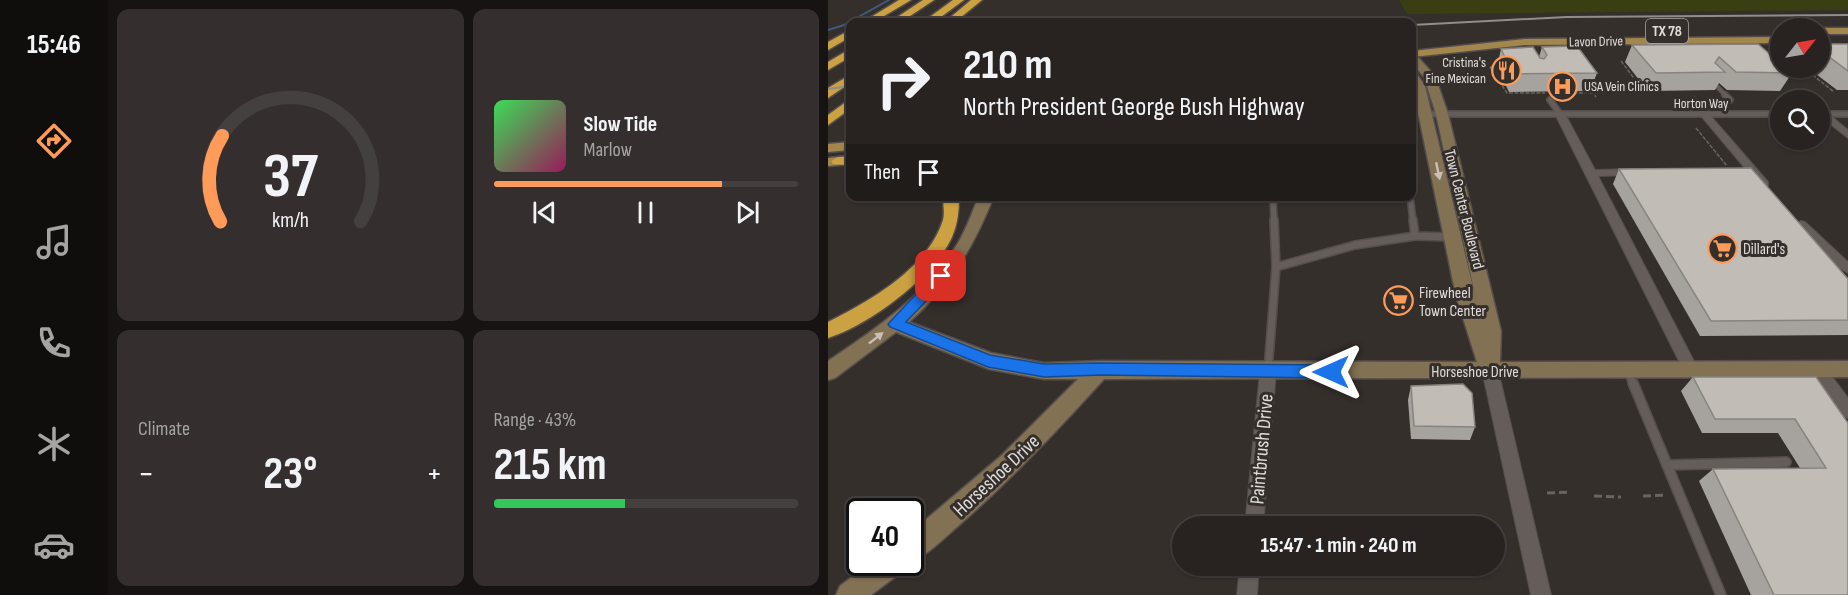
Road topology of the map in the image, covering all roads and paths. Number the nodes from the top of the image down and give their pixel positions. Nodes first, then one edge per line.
1 (906, 0) edge
2 (928, 0) edge
3 (959, 0) edge
4 (977, 0) edge
5 (875, 18) edge
6 (901, 18) edge
7 (934, 18) edge
8 (955, 18) edge
9 (1830, 31) edge
10 (1848, 31) edge
11 (1770, 33) edge
12 (1770, 34) edge
13 (846, 36) edge
14 (1770, 40) edge
15 (1830, 40) edge
16 (1848, 40) edge
17 (1738, 42) junction
18 (1416, 44) edge
19 (828, 47) edge
20 (846, 55) edge
21 (1416, 55) edge
22 (1416, 61) edge
23 (1631, 61) dead end
24 (1498, 66) dead end
25 (828, 67) edge
26 (1816, 78) edge
27 (1710, 79) edge
28 (846, 81) edge
29 (1416, 82) edge
30 (1588, 85) edge
31 (1834, 92) dead end
32 (1594, 93) junction
33 (1599, 93) dead end
34 (1645, 93) dead end
35 (828, 94) edge
36 (1596, 97) dead end
37 (1550, 100) dead end
38 (1693, 100) dead end
39 (1730, 100) dead end
40 (846, 106) edge
41 (1830, 113) edge
42 (1426, 114) edge
43 (1560, 114) junction
44 (1770, 114) edge
45 (1848, 114) edge
46 (1706, 115) junction
47 (828, 121) edge
48 (1830, 121) edge
49 (1696, 128) dead end
50 (1848, 135) edge
51 (846, 146) edge
52 (828, 148) edge
53 (1727, 166) edge
54 (1645, 172) edge
55 (1591, 173) junction
56 (1775, 196) edge
57 (952, 201) edge
58 (985, 201) edge
59 (1273, 201) edge
60 (1411, 201) edge
61 (1792, 216) edge
62 (1415, 236) junction
63 (1452, 237) junction
64 (1276, 267) junction
65 (1848, 268) edge
66 (895, 324) junction
67 (828, 331) edge
68 (1101, 369) junction
69 (1848, 369) edge
70 (1490, 370) junction
71 (1819, 370) junction
72 (1628, 371) junction
73 (1691, 371) junction
74 (828, 372) edge
75 (1268, 372) junction
76 (1848, 411) edge
77 (1786, 462) dead end
78 (1667, 465) junction
79 (1570, 492) dead end
80 (1547, 493) dead end
81 (1670, 495) dead end
82 (1594, 496) dead end
83 (1621, 496) dead end
84 (1643, 496) dead end
85 (1255, 516) edge
86 (924, 539) edge
87 (875, 576) edge
88 (1249, 576) edge
89 (849, 595) edge
90 (1247, 595) edge
91 (1541, 595) edge
92 (1722, 595) edge

1 - 5 highway
2 - 6 highway
3 - 7 highway
4 - 8 highway
9 - 10 main road
11 - 18 main road, Lavon Drive / TX 78
12 - 17 main road
13 - 19 highway
14 - 17 main road, Lavon Drive / TX 78
15 - 16 main road
17 - 21 main road, Lavon Drive / TX 78
20 - 25 highway
22 - 42 street, Town Center Boulevard
23 - 34 path
24 - 32 path
26 - 31 path
27 - 39 lane
28 - 35 highway
29 - 42 street, Town Center Boulevard
30 - 32 path
32 - 33 path
32 - 36 path
37 - 43 lane
38 - 46 lane
40 - 47 highway
41 - 45 lane
42 - 43 lane, Horton Way
42 -> 63 street, Town Center Boulevard
42 - 70 street, Town Center Boulevard
43 - 46 lane, Horton Way
43 - 55 street
44 - 46 lane, Horton Way
46 - 56 street
48 - 50 street
49 - 53 path
51 - 52 main road
54 - 55 street
55 - 73 street
57 - 67 highway
58 - 66 street
59 - 64 lane
60 - 62 lane
61 - 65 street
62 - 63 lane
62 - 64 lane
63 - 70 street, Town Center Boulevard
64 - 75 lane
66 - 68 street, Horseshoe Drive
74 -> 66 street
68 - 75 street, Horseshoe Drive
68 - 86 street, Horseshoe Drive
69 - 71 street, Horseshoe Drive
70 - 72 street, Horseshoe Drive
70 - 75 street, Horseshoe Drive
70 - 91 street, Town Center Boulevard
71 - 73 street, Horseshoe Drive
71 - 76 street
72 - 73 street, Horseshoe Drive
72 - 78 lane
75 - 85 street, Paintbrush Drive
77 - 78 lane
78 - 92 lane
79 - 80 path
81 - 84 path
82 - 83 path
87 - 89 street
88 - 90 street

